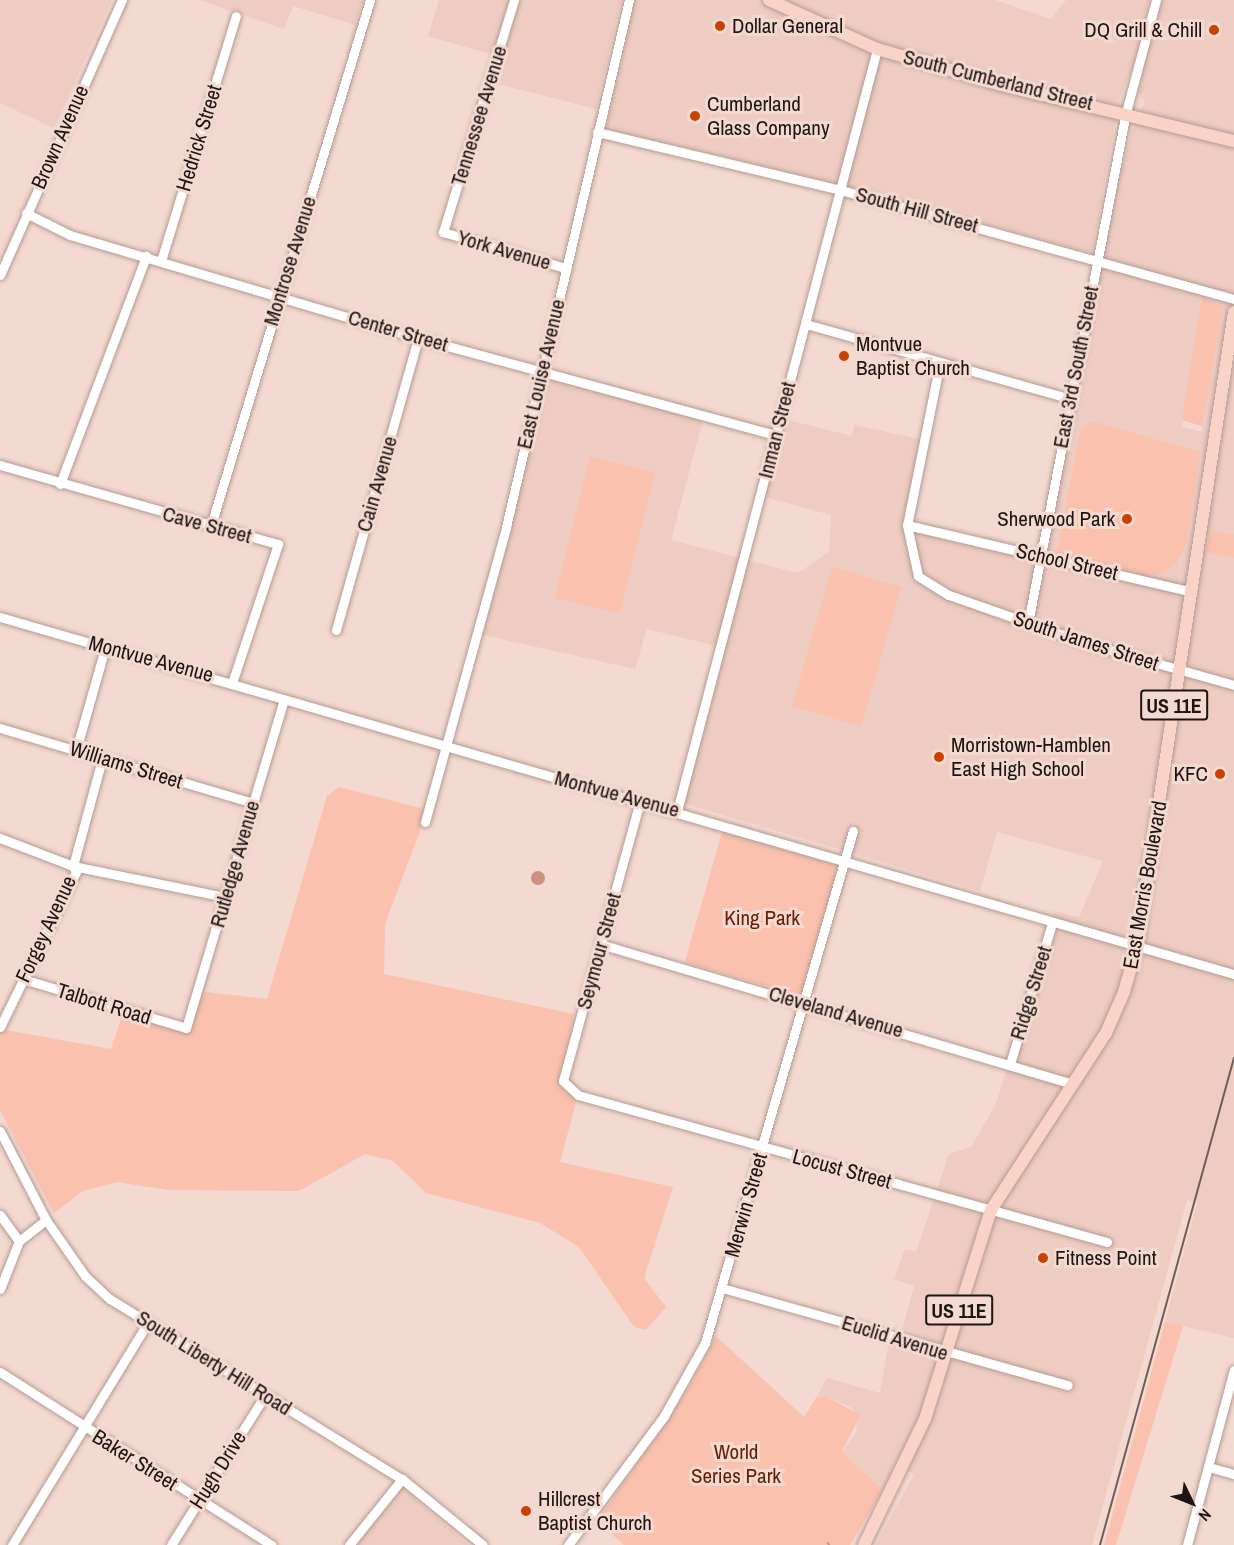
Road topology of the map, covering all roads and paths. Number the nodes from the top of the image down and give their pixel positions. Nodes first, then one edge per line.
1 (122, 0) edge
2 (370, 0) edge
3 (514, 0) edge
4 (629, 0) edge
5 (769, 0) edge
6 (1156, 0) edge
7 (236, 16) dead end
8 (878, 49) junction
9 (1125, 112) junction
10 (597, 132) junction
11 (1234, 141) edge
12 (841, 190) junction
13 (26, 213) junction
14 (442, 232) joint
15 (146, 256) junction
16 (1097, 260) junction
17 (161, 261) junction
18 (565, 268) junction
19 (0, 275) edge
20 (279, 296) junction
21 (1234, 299) edge
22 (1234, 312) edge
23 (806, 324) junction
24 (418, 338) junction
25 (940, 362) junction
26 (541, 370) junction
27 (1068, 398) junction
28 (775, 435) junction
29 (0, 465) edge
30 (60, 484) junction
31 (212, 522) junction
32 (907, 525) junction
33 (1041, 555) junction
34 (1192, 592) junction
35 (0, 616) edge
36 (1028, 623) junction
37 (336, 630) dead end
38 (105, 648) junction
39 (1180, 669) junction
40 (233, 680) junction
41 (1234, 684) edge
42 (284, 699) junction
43 (0, 728) edge
44 (448, 747) junction
45 (76, 750) junction
46 (102, 759) junction
47 (640, 801) junction
48 (253, 802) junction
49 (677, 811) junction
50 (425, 822) dead end
51 (853, 831) dead end
52 (0, 838) edge
53 (846, 860) junction
54 (73, 866) junction
55 (226, 897) junction
56 (1052, 923) junction
57 (600, 944) junction
58 (1137, 946) junction
59 (1234, 974) edge
60 (23, 979) junction
61 (807, 1003) junction
62 (0, 1027) edge
63 (186, 1028) joint
64 (1010, 1064) junction
65 (1070, 1083) junction
66 (578, 1095) joint
67 (0, 1131) edge
68 (762, 1148) junction
69 (991, 1210) junction
70 (0, 1215) edge
71 (46, 1220) junction
72 (19, 1241) junction
73 (1107, 1242) dead end
74 (722, 1288) junction
75 (0, 1289) edge
76 (148, 1322) junction
77 (945, 1353) junction
78 (1234, 1370) edge
79 (0, 1372) edge
80 (1068, 1385) dead end
81 (265, 1395) junction
82 (86, 1429) junction
83 (1209, 1467) junction
84 (1234, 1474) edge
85 (402, 1479) junction
86 (199, 1500) junction
87 (12, 1545) edge
88 (171, 1545) edge
89 (272, 1545) edge
90 (349, 1545) edge
91 (483, 1545) edge
92 (568, 1545) edge
93 (864, 1545) edge
94 (1187, 1545) edge

1 - 13 street, Brown Avenue
2 - 20 street, Montrose Avenue
3 - 14 street, Tennessee Avenue
4 - 10 street, East Louise Avenue
5 - 8 main road, South Cumberland Street
6 - 9 street, East 3rd South Street
7 - 17 street, Hedrick Street
8 - 9 main road, South Cumberland Street
8 - 12 street, Inman Street
9 - 11 main road, South Cumberland Street
9 - 16 street, East 3rd South Street
10 - 12 street, South Hill Street
10 - 18 street, East Louise Avenue
12 - 16 street, South Hill Street
12 - 23 street, Inman Street
13 - 15 street, Center Street
13 - 19 street, Brown Avenue
14 - 18 street, York Avenue
15 - 17 street, Center Street
15 - 30 street
16 - 21 street, South Hill Street
16 - 27 street, East 3rd South Street
17 - 20 street, Center Street
18 - 26 street, East Louise Avenue
20 - 24 street, Center Street
20 - 31 street, Montrose Avenue
22 - 34 main road, East Morris Boulevard / US 11E
23 - 25 street
23 - 28 street, Inman Street
24 - 26 street, Center Street
24 - 37 street, Cain Avenue
25 - 27 street
25 - 32 street
26 - 28 street, Center Street
26 - 44 street, East Louise Avenue
27 - 33 street, East 3rd South Street
28 - 49 street, Inman Street
29 - 30 street, Cave Street
30 - 31 street, Cave Street
31 - 40 street, Cave Street
32 - 33 street, School Street
32 - 36 street, South James Street
33 - 34 street, School Street
33 - 36 street, East 3rd South Street
34 - 39 main road, East Morris Boulevard / US 11E
35 - 38 street, Montvue Avenue
36 - 39 street, South James Street
38 - 40 street, Montvue Avenue
38 - 45 street
39 - 41 street, South James Street
39 - 58 main road, East Morris Boulevard / US 11E
40 - 42 street, Montvue Avenue
42 - 44 street, Montvue Avenue
42 - 48 street, Rutledge Avenue
43 - 45 street, Williams Street
44 - 47 street, Montvue Avenue
44 - 50 street, East Louise Avenue
45 - 46 street, Williams Street
46 - 48 street, Williams Street
46 - 54 street, Forgey Avenue
47 - 49 street, Montvue Avenue
47 - 57 street, Seymour Street
48 - 55 street, Rutledge Avenue
49 - 53 street, Montvue Avenue
51 - 53 street, Merwin Street
52 - 54 street
53 - 56 street, Montvue Avenue
53 - 61 street, Merwin Street
54 - 55 street
54 - 60 street, Forgey Avenue
55 - 63 street, Rutledge Avenue
56 - 58 street, Montvue Avenue
56 - 64 street, Ridge Street
57 - 61 street, Cleveland Avenue
57 - 66 street, Seymour Street
58 - 59 street, Montvue Avenue
58 - 65 main road, East Morris Boulevard / US 11E
60 - 62 street, Forgey Avenue
60 - 63 street, Talbott Road
61 - 64 street, Cleveland Avenue
61 - 68 street, Merwin Street
64 - 65 street, Cleveland Avenue
65 - 69 main road, East Morris Boulevard / US 11E
66 - 68 street, Locust Street
67 - 71 street, South Liberty Hill Road
68 - 69 street, Locust Street
68 - 74 street, Merwin Street
69 - 73 street, Locust Street
69 - 77 main road, East Morris Boulevard / US 11E
70 - 72 street
71 - 72 street
71 - 76 street, South Liberty Hill Road
72 - 75 street
74 - 77 street, Euclid Avenue
74 - 92 street, Merwin Street
76 - 81 street, South Liberty Hill Road
76 - 82 street
77 - 80 street, Euclid Avenue
77 - 93 main road, East Morris Boulevard / US 11E
78 - 83 street
79 - 82 street, Baker Street
81 - 85 street, South Liberty Hill Road
81 - 86 street, Hugh Drive
82 - 86 street, Baker Street
82 - 87 street
83 - 84 street
83 - 94 street
85 - 90 street
85 - 91 street, South Liberty Hill Road
86 - 88 street, Hugh Drive
86 - 89 street, Baker Street

